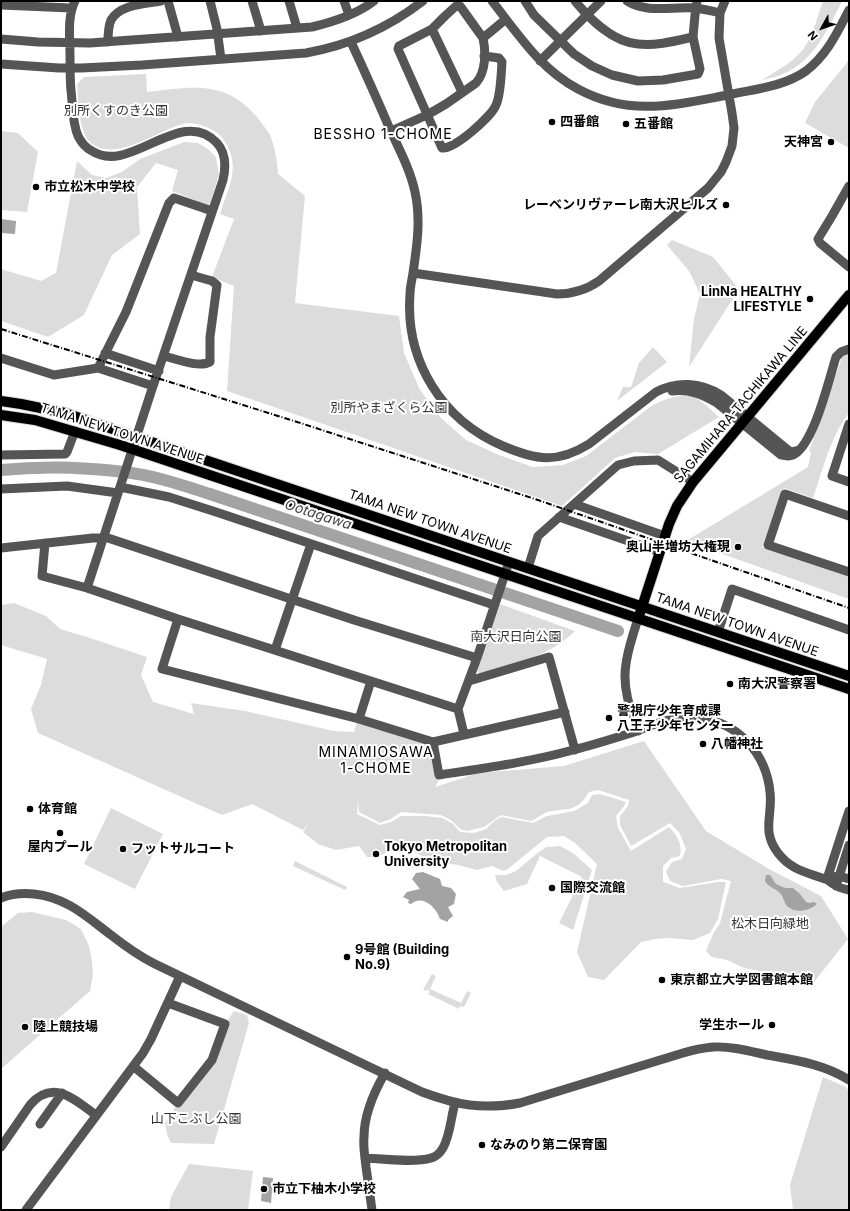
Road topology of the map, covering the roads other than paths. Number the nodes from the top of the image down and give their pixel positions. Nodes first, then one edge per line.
1 (161, 1) edge
2 (168, 1) edge
3 (210, 1) edge
4 (252, 1) edge
5 (289, 1) edge
6 (344, 1) edge
7 (374, 1) edge
8 (423, 1) edge
9 (492, 1) edge
10 (525, 1) edge
11 (575, 1) edge
12 (601, 1) edge
13 (627, 1) edge
14 (725, 1) edge
15 (1, 5) edge
16 (73, 5) edge
17 (696, 5) edge
18 (849, 10) edge
19 (720, 13) junction
20 (349, 15) junction
21 (587, 15) junction
22 (506, 19) junction
23 (297, 28) junction
24 (432, 29) junction
25 (261, 31) junction
26 (218, 34) junction
27 (178, 37) junction
28 (693, 37) junction
29 (483, 38) junction
30 (1, 39) edge
31 (108, 42) junction
32 (352, 42) junction
33 (560, 42) junction
34 (70, 43) junction
35 (484, 56) junction
36 (221, 59) junction
37 (540, 61) junction
38 (1, 64) edge
39 (69, 69) junction
40 (462, 92) junction
41 (728, 94) junction
42 (427, 115) junction
43 (391, 131) junction
44 (849, 186) edge
45 (212, 211) junction
46 (849, 267) edge
47 (413, 273) junction
48 (191, 275) junction
49 (849, 295) edge
50 (849, 349) edge
51 (105, 353) junction
52 (164, 356) junction
53 (1, 358) edge
54 (98, 368) junction
55 (159, 371) junction
56 (153, 386) junction
57 (1, 401) edge
58 (1, 415) edge
59 (745, 420) junction
60 (849, 424) edge
61 (76, 431) junction
62 (136, 438) junction
63 (846, 445) edge
64 (133, 450) junction
65 (1, 455) edge
66 (693, 482) junction
67 (849, 482) edge
68 (120, 487) junction
69 (1, 489) edge
70 (574, 504) junction
71 (849, 516) edge
72 (559, 517) junction
73 (665, 536) junction
74 (103, 538) junction
75 (45, 543) junction
76 (311, 544) junction
77 (1, 548) edge
78 (660, 552) junction
79 (509, 562) junction
80 (528, 568) junction
81 (849, 572) edge
82 (504, 574) junction
83 (87, 588) junction
84 (292, 599) junction
85 (495, 602) junction
86 (642, 607) junction
87 (178, 619) junction
88 (638, 619) junction
89 (849, 630) edge
90 (718, 632) junction
91 (275, 650) junction
92 (476, 658) junction
93 (849, 676) edge
94 (469, 680) junction
95 (371, 681) junction
96 (849, 689) edge
97 (458, 709) junction
98 (565, 712) junction
99 (359, 720) junction
100 (638, 730) junction
101 (464, 734) junction
102 (433, 742) junction
103 (575, 750) junction
104 (849, 811) edge
105 (849, 845) edge
106 (839, 876) junction
107 (827, 879) junction
108 (849, 879) edge
109 (836, 886) junction
110 (849, 890) edge
111 (1, 898) edge
112 (180, 976) junction
113 (168, 1003) junction
114 (133, 1066) junction
115 (385, 1073) junction
116 (849, 1080) edge
117 (62, 1093) junction
118 (455, 1103) junction
119 (96, 1115) junction
120 (40, 1124) dead end
121 (1, 1147) edge
122 (365, 1158) junction
123 (26, 1210) edge
124 (372, 1210) edge

1 - 31 street
2 - 27 street
3 - 26 street
4 - 25 street
5 - 23 street
6 - 20 street
7 - 20 street
8 - 32 street
9 - 22 street
10 - 33 street
11 - 21 street
12 - 21 street
13 - 17 street
14 - 19 street
15 - 16 street
16 - 34 street
17 - 19 street
17 - 28 street
18 - 41 street
19 - 41 street
20 - 23 street
21 - 28 street
21 - 33 street
22 - 29 street
22 - 37 street
23 - 25 street
24 - 29 street
24 - 40 street
24 - 42 street
25 - 26 street
26 - 27 street
26 - 36 street
27 - 31 street
28 - 33 street
29 - 35 street
30 - 34 street
31 - 34 street
32 - 36 street
32 - 43 street
33 - 37 street
34 - 39 street
35 - 40 street
35 - 42 street
36 - 39 street
37 - 41 street
38 - 39 street
39 - 45 street
40 - 42 street
41 - 47 street
42 - 43 street
43 - 47 street
44 - 46 street
45 - 48 street
45 - 51 street
47 - 59 street
48 - 52 street
48 - 52 street
49 - 59 main road, SAGAMIHARA-TACHIKAWA LINE
50 - 59 street
51 - 54 street
51 - 55 street
52 - 55 street
53 - 54 street
54 - 56 street
55 - 56 street
56 - 62 street
57 - 62 main road, TAMA NEW TOWN AVENUE
58 - 61 main road, TAMA NEW TOWN AVENUE
59 - 66 main road, SAGAMIHARA-TACHIKAWA LINE
60 - 63 street
61 - 64 main road, TAMA NEW TOWN AVENUE
61 - 65 street
62 - 64 street
62 - 79 main road, TAMA NEW TOWN AVENUE
63 - 67 street
64 - 68 street
64 - 82 main road, TAMA NEW TOWN AVENUE
66 - 70 street
66 - 73 main road, SAGAMIHARA-TACHIKAWA LINE
68 - 69 street
68 - 74 street
68 - 76 street
70 - 72 street
70 - 73 street
71 - 81 street
72 - 78 street
72 - 80 street
73 - 78 main road, SAGAMIHARA-TACHIKAWA LINE
74 - 75 street
74 - 83 street
74 - 84 street
75 - 77 street
75 - 83 street
76 - 84 street
76 - 85 street
78 - 86 main road, SAGAMIHARA-TACHIKAWA LINE
79 - 80 main road, TAMA NEW TOWN AVENUE
79 - 82 street
80 - 86 main road, TAMA NEW TOWN AVENUE
82 - 85 street
82 - 88 main road, TAMA NEW TOWN AVENUE
83 - 87 street
84 - 91 street
84 - 92 street
85 - 92 street
86 - 88 main road, SAGAMIHARA-TACHIKAWA LINE
86 - 90 main road, TAMA NEW TOWN AVENUE
87 - 91 street
87 - 99 street
88 - 96 main road, TAMA NEW TOWN AVENUE
88 - 100 street
89 - 90 street
90 - 93 main road, TAMA NEW TOWN AVENUE
91 - 95 street
92 - 94 street
94 - 97 street
94 - 98 street
95 - 97 street
95 - 99 street
97 - 101 street
98 - 101 street
98 - 103 street
99 - 102 street
100 - 103 street
100 - 107 street
101 - 102 street
102 - 103 street
104 - 107 street
105 - 106 street
106 - 107 street
106 - 108 street
106 - 109 street
107 - 109 street
109 - 110 street
111 - 112 street
112 - 113 street
112 - 115 street
113 - 114 street
113 - 114 street
114 - 119 street
115 - 118 street
115 - 122 street
116 - 118 street
117 - 119 street
117 - 120 street
117 - 121 street
118 - 122 street
119 - 123 street
122 - 124 street

